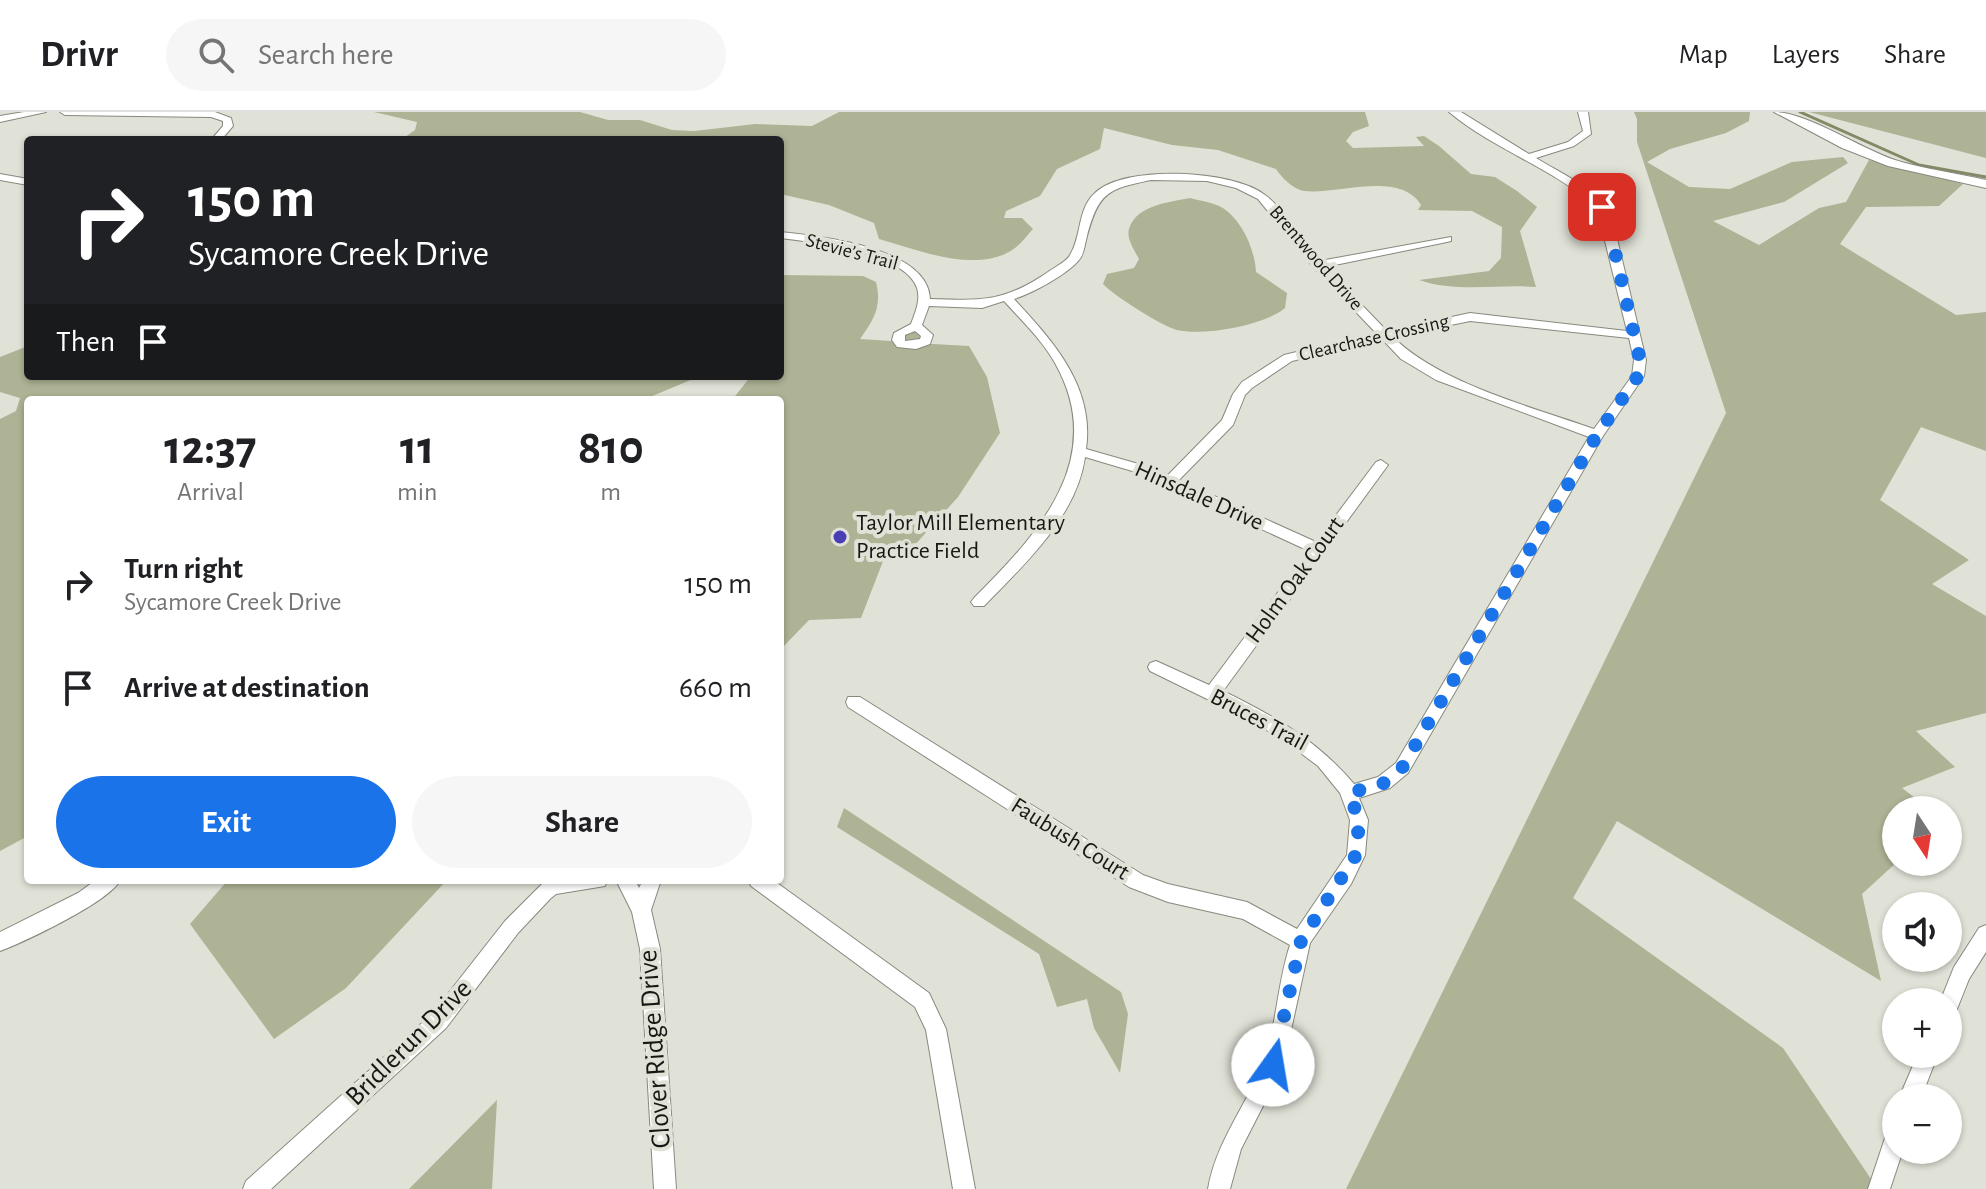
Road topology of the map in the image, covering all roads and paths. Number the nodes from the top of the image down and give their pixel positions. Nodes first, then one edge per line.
1 (41, 112) edge
2 (65, 112) edge
3 (1454, 112) edge
4 (1583, 112) edge
5 (1780, 112) edge
6 (0, 119) edge
7 (219, 136) edge
8 (1526, 158) junction
9 (0, 177) edge
10 (24, 181) edge
11 (1986, 184) edge
12 (784, 236) edge
13 (1447, 239) dead end
14 (1317, 265) junction
15 (1008, 299) junction
16 (924, 302) junction
17 (916, 326) dead end
18 (1384, 335) junction
19 (1634, 335) junction
20 (1597, 435) junction
21 (1079, 451) junction
22 (1381, 465) dead end
23 (1169, 482) junction
24 (1317, 549) junction
25 (979, 602) dead end
26 (1156, 667) dead end
27 (1211, 695) junction
28 (854, 702) dead end
29 (1350, 793) junction
30 (106, 884) edge
31 (555, 884) edge
32 (627, 884) edge
33 (651, 884) edge
34 (763, 884) edge
35 (641, 910) junction
36 (1986, 934) edge
37 (1301, 941) junction
38 (0, 942) edge
39 (1955, 988) edge
40 (1887, 1164) edge
41 (254, 1189) edge
42 (665, 1189) edge
43 (964, 1189) edge
44 (1219, 1189) edge
45 (1879, 1189) edge

1 - 6 street
2 - 7 street
3 - 8 street
4 - 8 street
5 - 11 main road
8 - 19 street
9 - 10 street
12 - 16 street, Stevie’s Trail
13 - 14 street
14 - 15 street, Brentwood Drive
14 - 18 street, Brentwood Drive
15 - 16 street, Brentwood Drive
15 - 21 street
16 - 17 street
18 - 19 street, Clearchase Crossing
18 - 20 street, Brentwood Drive
18 - 23 street, Clearchase Crossing
19 - 20 street
20 - 29 street
21 - 23 street, Hinsdale Drive
21 - 25 street
22 - 24 street, Holm Oak Court
23 - 24 street, Hinsdale Drive
24 - 27 street, Holm Oak Court
26 - 27 street, Bruces Trail
27 - 29 street, Bruces Trail
28 - 37 street, Faubush Court
29 - 37 street, Bruces Trail
30 - 38 street
31 - 41 street, Bridlerun Drive
32 - 35 street, Clover Ridge Drive
33 - 35 street
34 - 43 street
35 - 42 street, Clover Ridge Drive
36 - 39 street
37 - 44 street, Bruces Trail
40 - 45 street

